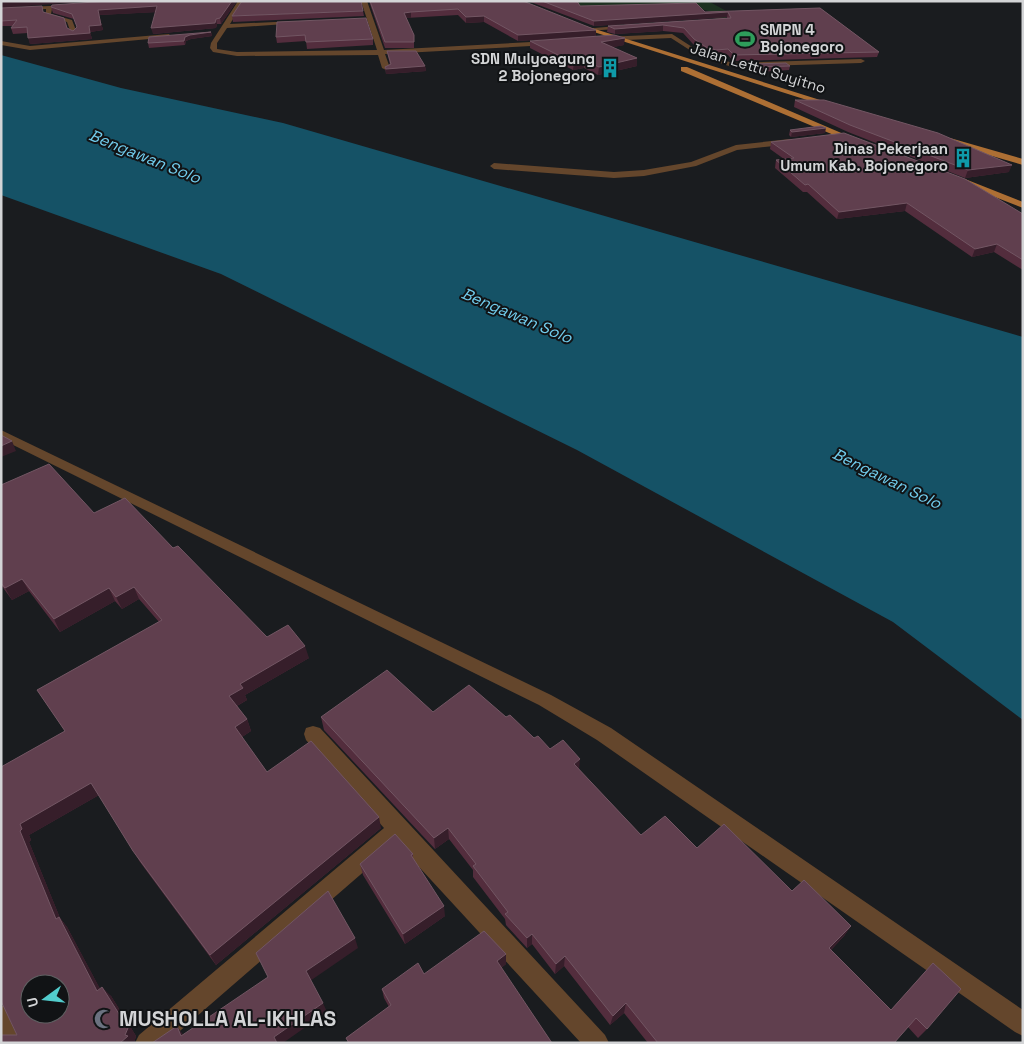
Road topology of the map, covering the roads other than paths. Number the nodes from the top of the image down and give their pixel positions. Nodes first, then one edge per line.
1 (241, 1) edge
2 (364, 1) edge
3 (83, 5) edge
4 (49, 7) junction
5 (1, 10) edge
6 (370, 20) junction
7 (360, 21) edge
8 (302, 23) edge
9 (571, 23) edge
10 (637, 26) edge
11 (222, 29) junction
12 (587, 29) junction
13 (74, 33) edge
14 (210, 33) edge
15 (181, 35) edge
16 (614, 39) junction
17 (594, 40) edge
18 (1, 43) edge
19 (555, 43) edge
20 (382, 53) junction
21 (861, 61) edge
22 (386, 68) edge
23 (745, 79) junction
24 (730, 87) junction
25 (837, 107) edge
26 (844, 136) junction
27 (825, 138) edge
28 (939, 138) edge
29 (796, 141) edge
30 (862, 143) edge
31 (1023, 162) edge
32 (494, 166) dead end
33 (952, 178) edge
34 (1023, 205) edge
35 (1, 434) edge
36 (313, 734) dead end
37 (398, 829) junction
38 (1, 1017) edge
39 (1023, 1024) edge
40 (13, 1043) edge
41 (146, 1043) edge
42 (596, 1043) edge

1 - 11 street
2 - 6 street
3 - 4 street
4 - 5 street
4 - 13 street
6 - 7 street
6 - 20 street
8 - 11 street
9 - 12 main road, Jalan Lettu Suyitno
10 - 12 street
11 - 14 street
11 - 20 street
12 - 16 main road, Jalan Lettu Suyitno
15 - 18 street
16 - 17 street
16 - 21 street
16 - 23 main road, Jalan Lettu Suyitno
16 - 24 main road
19 - 20 street
20 - 22 street
23 - 24 main road
23 - 25 main road, Jalan Lettu Suyitno
24 - 26 main road
26 - 27 street
26 - 30 main road
28 - 31 main road
29 - 32 street
33 - 34 main road
35 - 39 street
36 - 37 street
37 - 41 street
37 - 42 street
38 - 40 street

